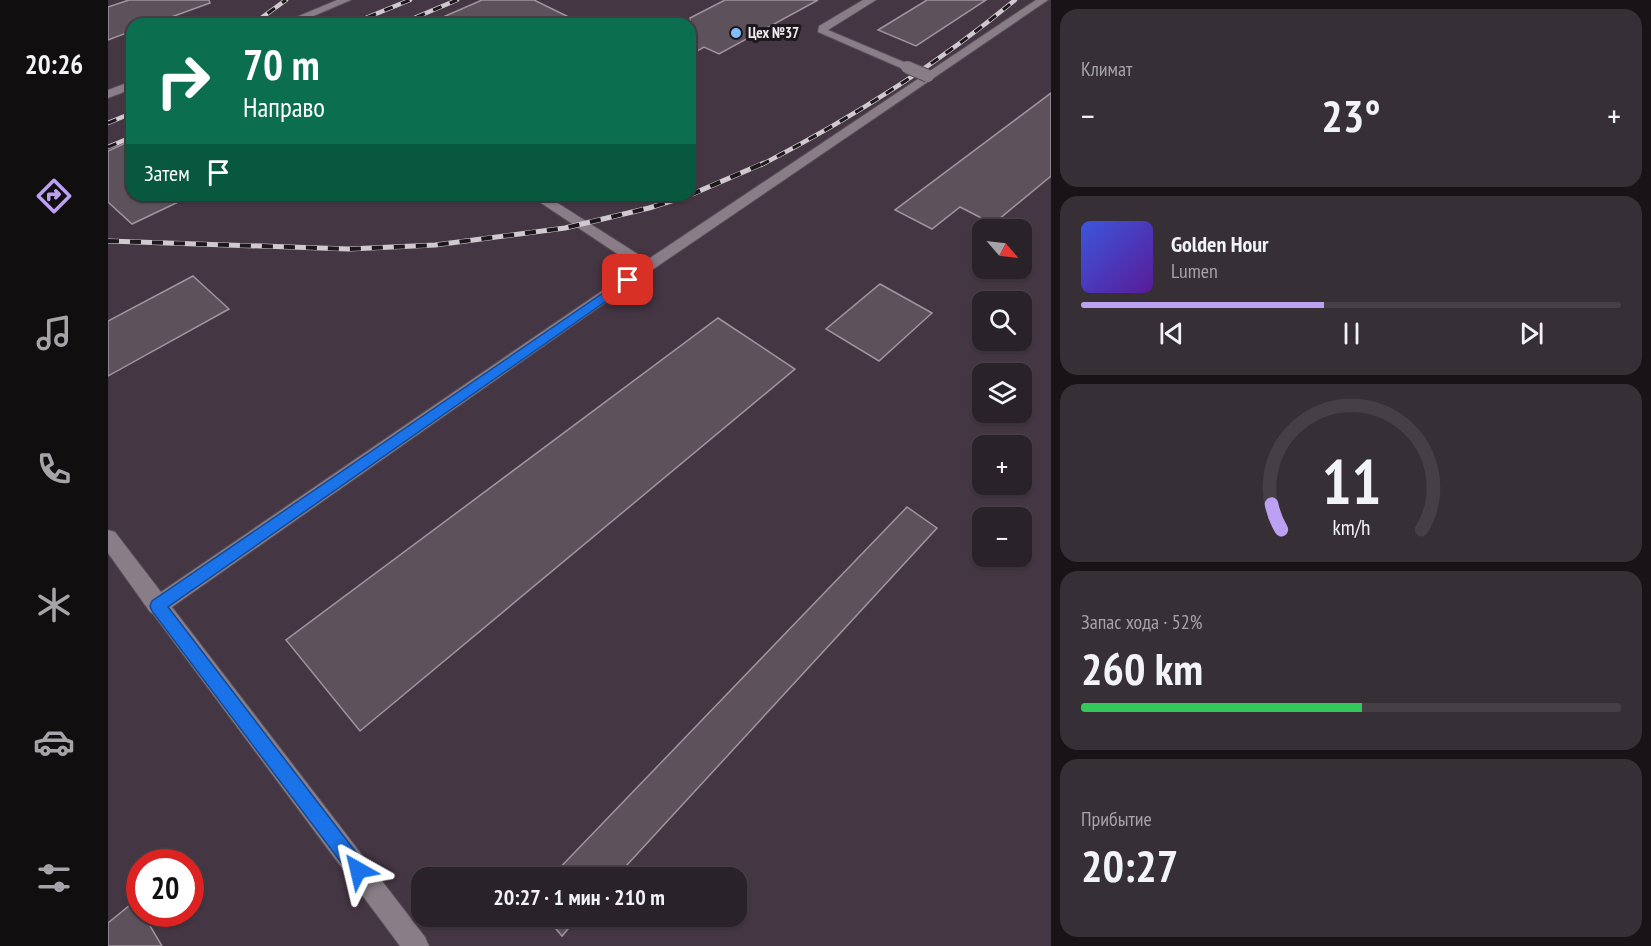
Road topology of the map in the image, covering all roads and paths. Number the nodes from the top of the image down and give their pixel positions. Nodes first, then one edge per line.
1 (346, 0) edge
2 (871, 0) edge
3 (1043, 0) edge
4 (300, 18) edge
5 (928, 76) junction
6 (126, 87) edge
7 (108, 94) edge
8 (545, 201) edge
9 (647, 267) junction
10 (108, 538) edge
11 (157, 606) junction
12 (416, 946) edge

1 - 4 lane
2 - 5 lane, bridge
3 - 5 lane
5 - 9 lane
6 - 7 lane
8 - 9 lane
9 - 11 lane
10 - 11 lane
11 - 12 lane

